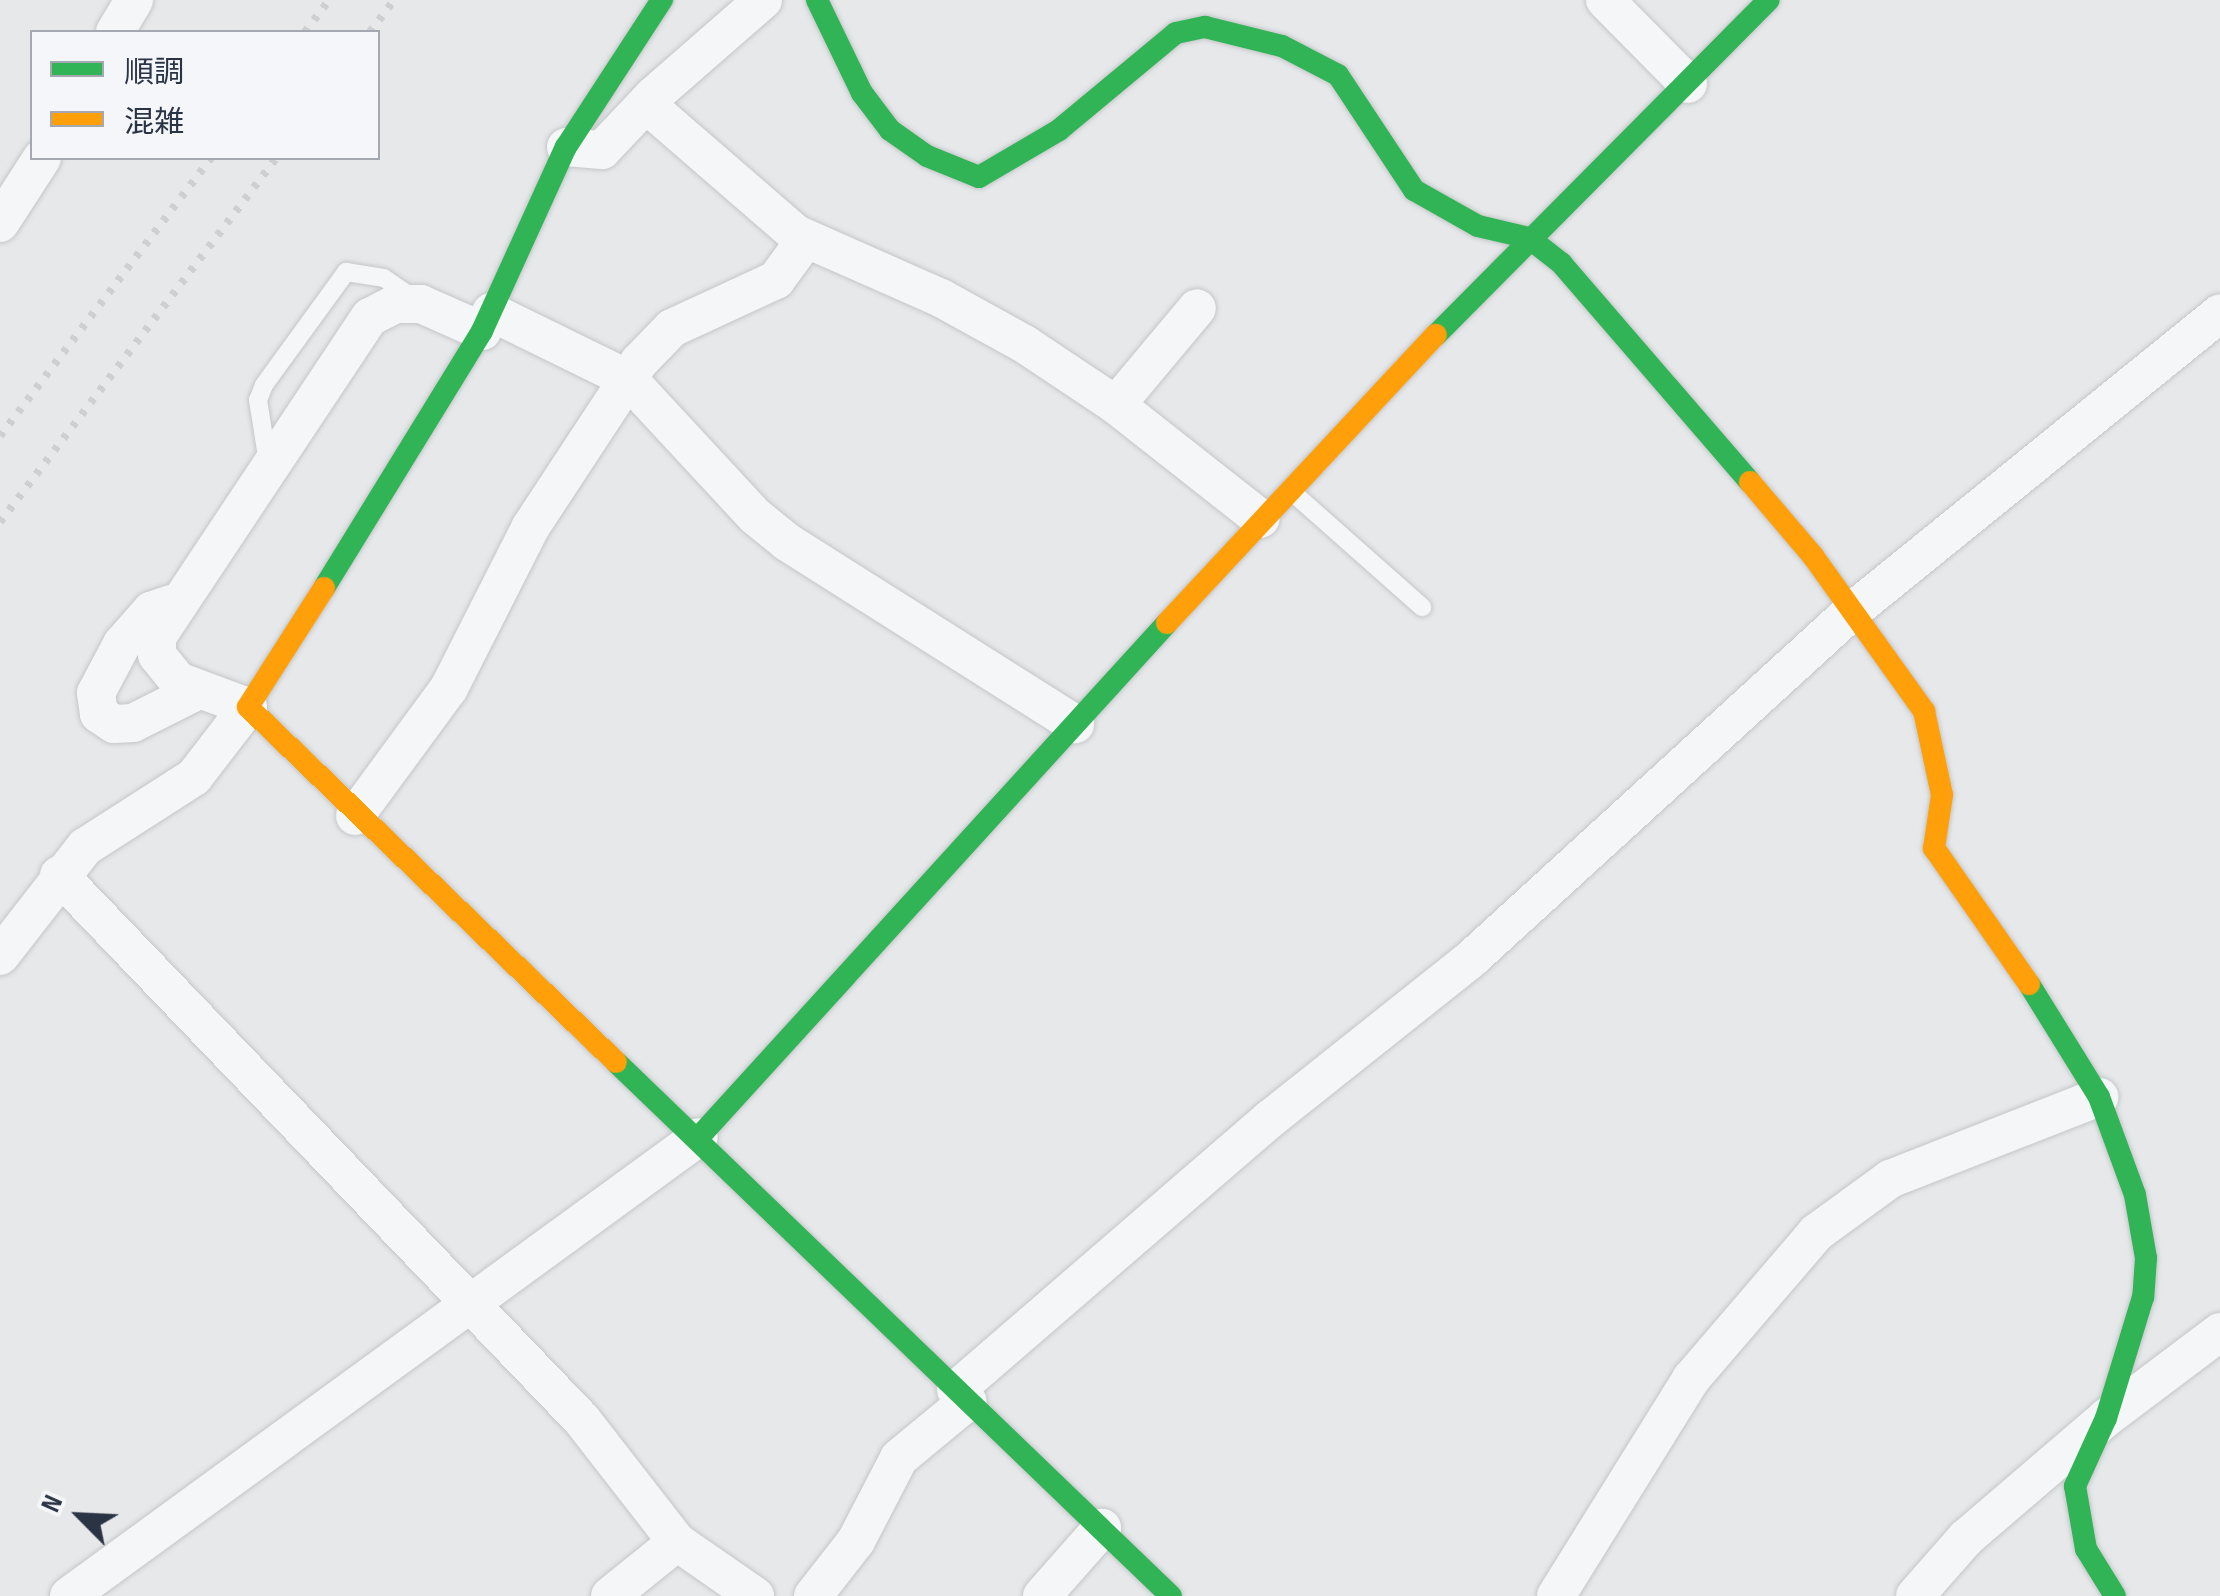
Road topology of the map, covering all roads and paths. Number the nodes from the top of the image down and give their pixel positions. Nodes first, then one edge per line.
1 (134, 0) edge
2 (662, 0) edge
3 (763, 0) edge
4 (817, 0) edge
5 (1605, 0) edge
6 (1768, 0) edge
7 (117, 30) edge
8 (1688, 84) junction
9 (646, 104) junction
10 (566, 147) junction
11 (41, 160) edge
12 (0, 223) edge
13 (806, 238) junction
14 (1529, 238) junction
15 (421, 304) junction
16 (1197, 308) dead end
17 (2220, 312) edge
18 (486, 322) junction
19 (628, 378) junction
20 (1116, 404) junction
21 (268, 468) junction
22 (1288, 488) junction
23 (1260, 519) junction
24 (175, 602) junction
25 (1422, 607) dead end
26 (1850, 613) junction
27 (195, 692) junction
28 (248, 707) junction
29 (1075, 724) junction
30 (356, 816) junction
31 (59, 875) junction
32 (0, 956) edge
33 (2099, 1097) junction
34 (699, 1136) junction
35 (465, 1303) junction
36 (2220, 1332) edge
37 (962, 1396) junction
38 (2106, 1418) junction
39 (1102, 1528) junction
40 (677, 1542) junction
41 (69, 1596) edge
42 (610, 1596) edge
43 (755, 1596) edge
44 (813, 1596) edge
45 (1042, 1596) edge
46 (1171, 1596) edge
47 (1556, 1596) edge
48 (1915, 1596) edge
49 (2115, 1596) edge

1 - 7 street
2 - 10 street
3 - 9 street
4 - 14 street
5 - 8 street
6 - 8 street
8 - 14 street
9 - 10 street
9 - 13 street
10 - 18 street
11 - 12 street
13 - 19 street
13 - 20 street
14 - 22 street
14 - 26 street
15 - 18 street
15 - 21 street
15 - 21 lane
16 - 20 street
17 - 26 street
18 - 19 street
18 - 28 street
19 - 29 street
19 - 30 street
20 - 23 street
21 - 24 street
22 - 23 street
22 - 25 lane
23 - 29 street
24 - 27 street
24 - 27 street
26 - 33 street
26 - 37 street
27 - 28 street
28 - 30 street
28 - 31 street
29 - 34 street
30 - 34 street
31 - 32 street
31 - 35 street
33 - 38 street
33 - 47 street
34 - 35 street
34 - 37 street
35 - 40 street
35 - 41 street
36 - 38 street
37 - 39 street
37 - 44 street
38 - 48 street
38 - 49 street
39 - 45 street
39 - 46 street
40 - 42 street
40 - 43 street

